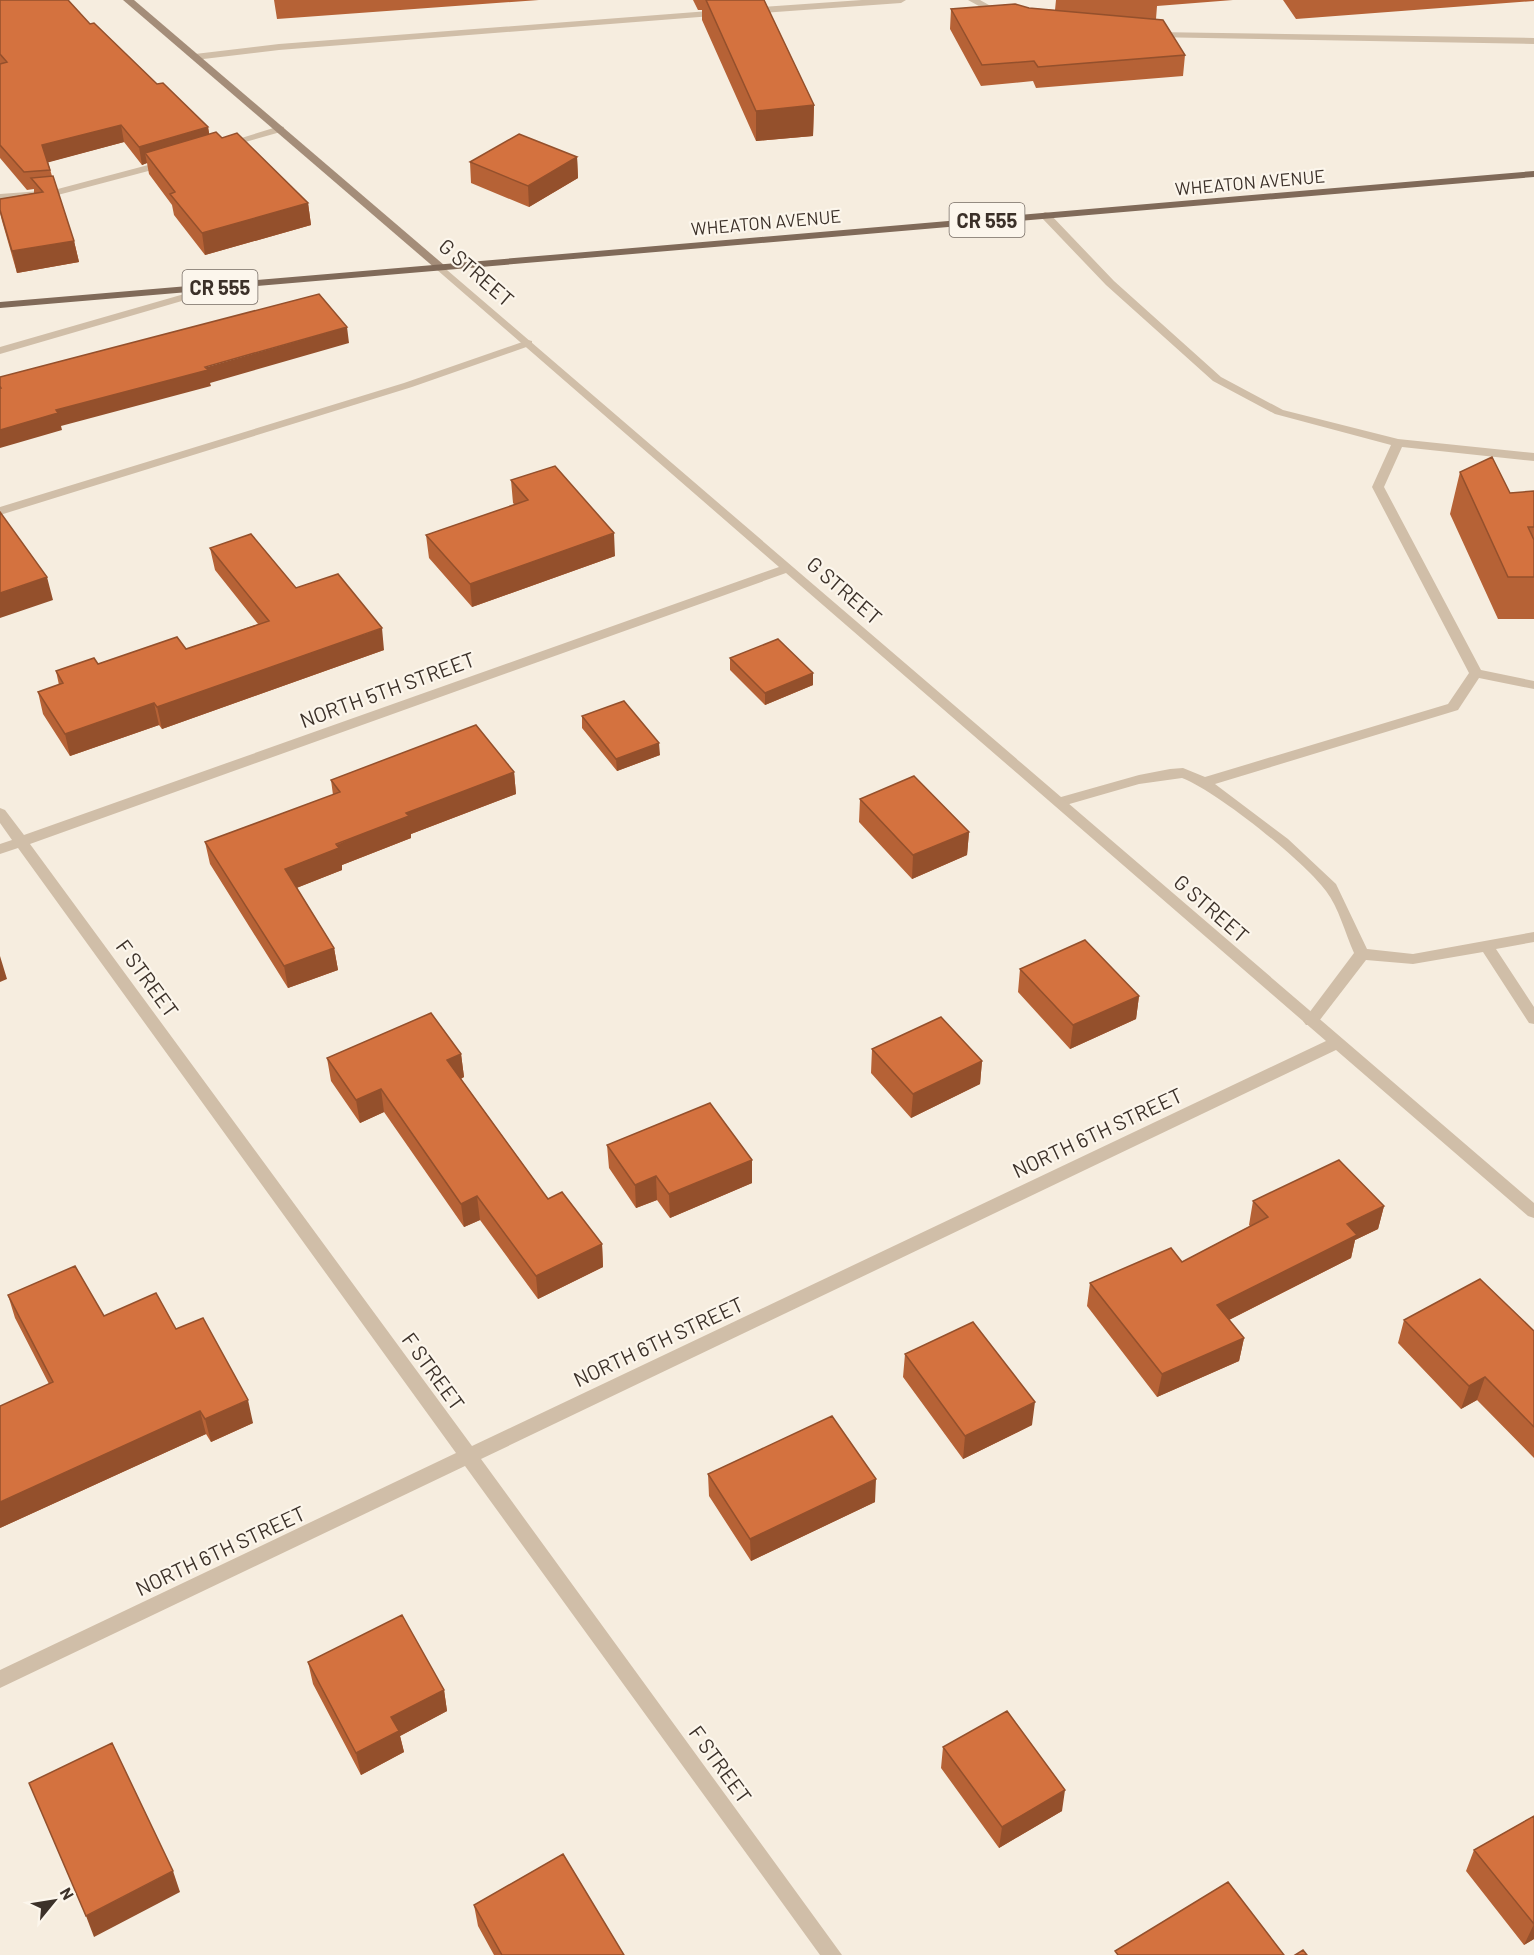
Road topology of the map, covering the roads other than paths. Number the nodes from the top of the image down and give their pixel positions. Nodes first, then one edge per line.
1 (128, 0) edge
2 (901, 0) edge
3 (973, 0) edge
4 (1011, 17) edge
5 (1139, 34) edge
6 (1534, 41) edge
7 (195, 57) junction
8 (280, 129) junction
9 (212, 149) edge
10 (178, 159) edge
11 (1534, 174) edge
12 (0, 197) edge
13 (1045, 215) junction
14 (440, 267) junction
15 (219, 287) junction
16 (0, 305) edge
17 (528, 343) junction
18 (0, 351) edge
19 (1398, 443) junction
20 (1534, 457) edge
21 (0, 511) edge
22 (788, 568) junction
23 (1476, 673) junction
24 (1534, 685) edge
25 (1202, 783) junction
26 (1059, 802) junction
27 (0, 813) edge
28 (20, 842) junction
29 (0, 849) edge
30 (1534, 937) edge
31 (1486, 945) junction
32 (1362, 954) junction
33 (1534, 1019) edge
34 (1311, 1021) junction
35 (1336, 1043) junction
36 (1534, 1212) edge
37 (468, 1456) junction
38 (0, 1679) edge
39 (832, 1955) edge

1 - 7 main road, G STREET
2 - 7 street
3 - 4 street
5 - 6 street
7 - 8 main road, G STREET
8 - 9 street
8 - 14 main road, G STREET
10 - 12 street
11 - 13 main road, WHEATON AVENUE / CR 555
13 - 14 main road, WHEATON AVENUE / CR 555
13 - 19 street
14 - 15 main road, WHEATON AVENUE / CR 555
14 - 17 street, G STREET
15 - 16 main road, WHEATON AVENUE / CR 555
15 - 18 street
17 - 21 street
17 - 22 street, G STREET
19 - 20 street
19 - 23 street
22 - 26 street, G STREET
22 - 28 street, NORTH 5TH STREET
23 - 24 street
23 - 25 street
25 - 26 street
25 - 32 street
26 - 34 street, G STREET
27 - 28 street, F STREET
28 - 29 street, NORTH 5TH STREET
28 - 37 street, F STREET
30 - 31 street
31 - 32 street
31 - 33 street
32 - 34 street
34 - 35 street, G STREET
35 - 36 street, G STREET
35 - 37 street, NORTH 6TH STREET
37 - 38 street, NORTH 6TH STREET
37 - 39 street, F STREET

